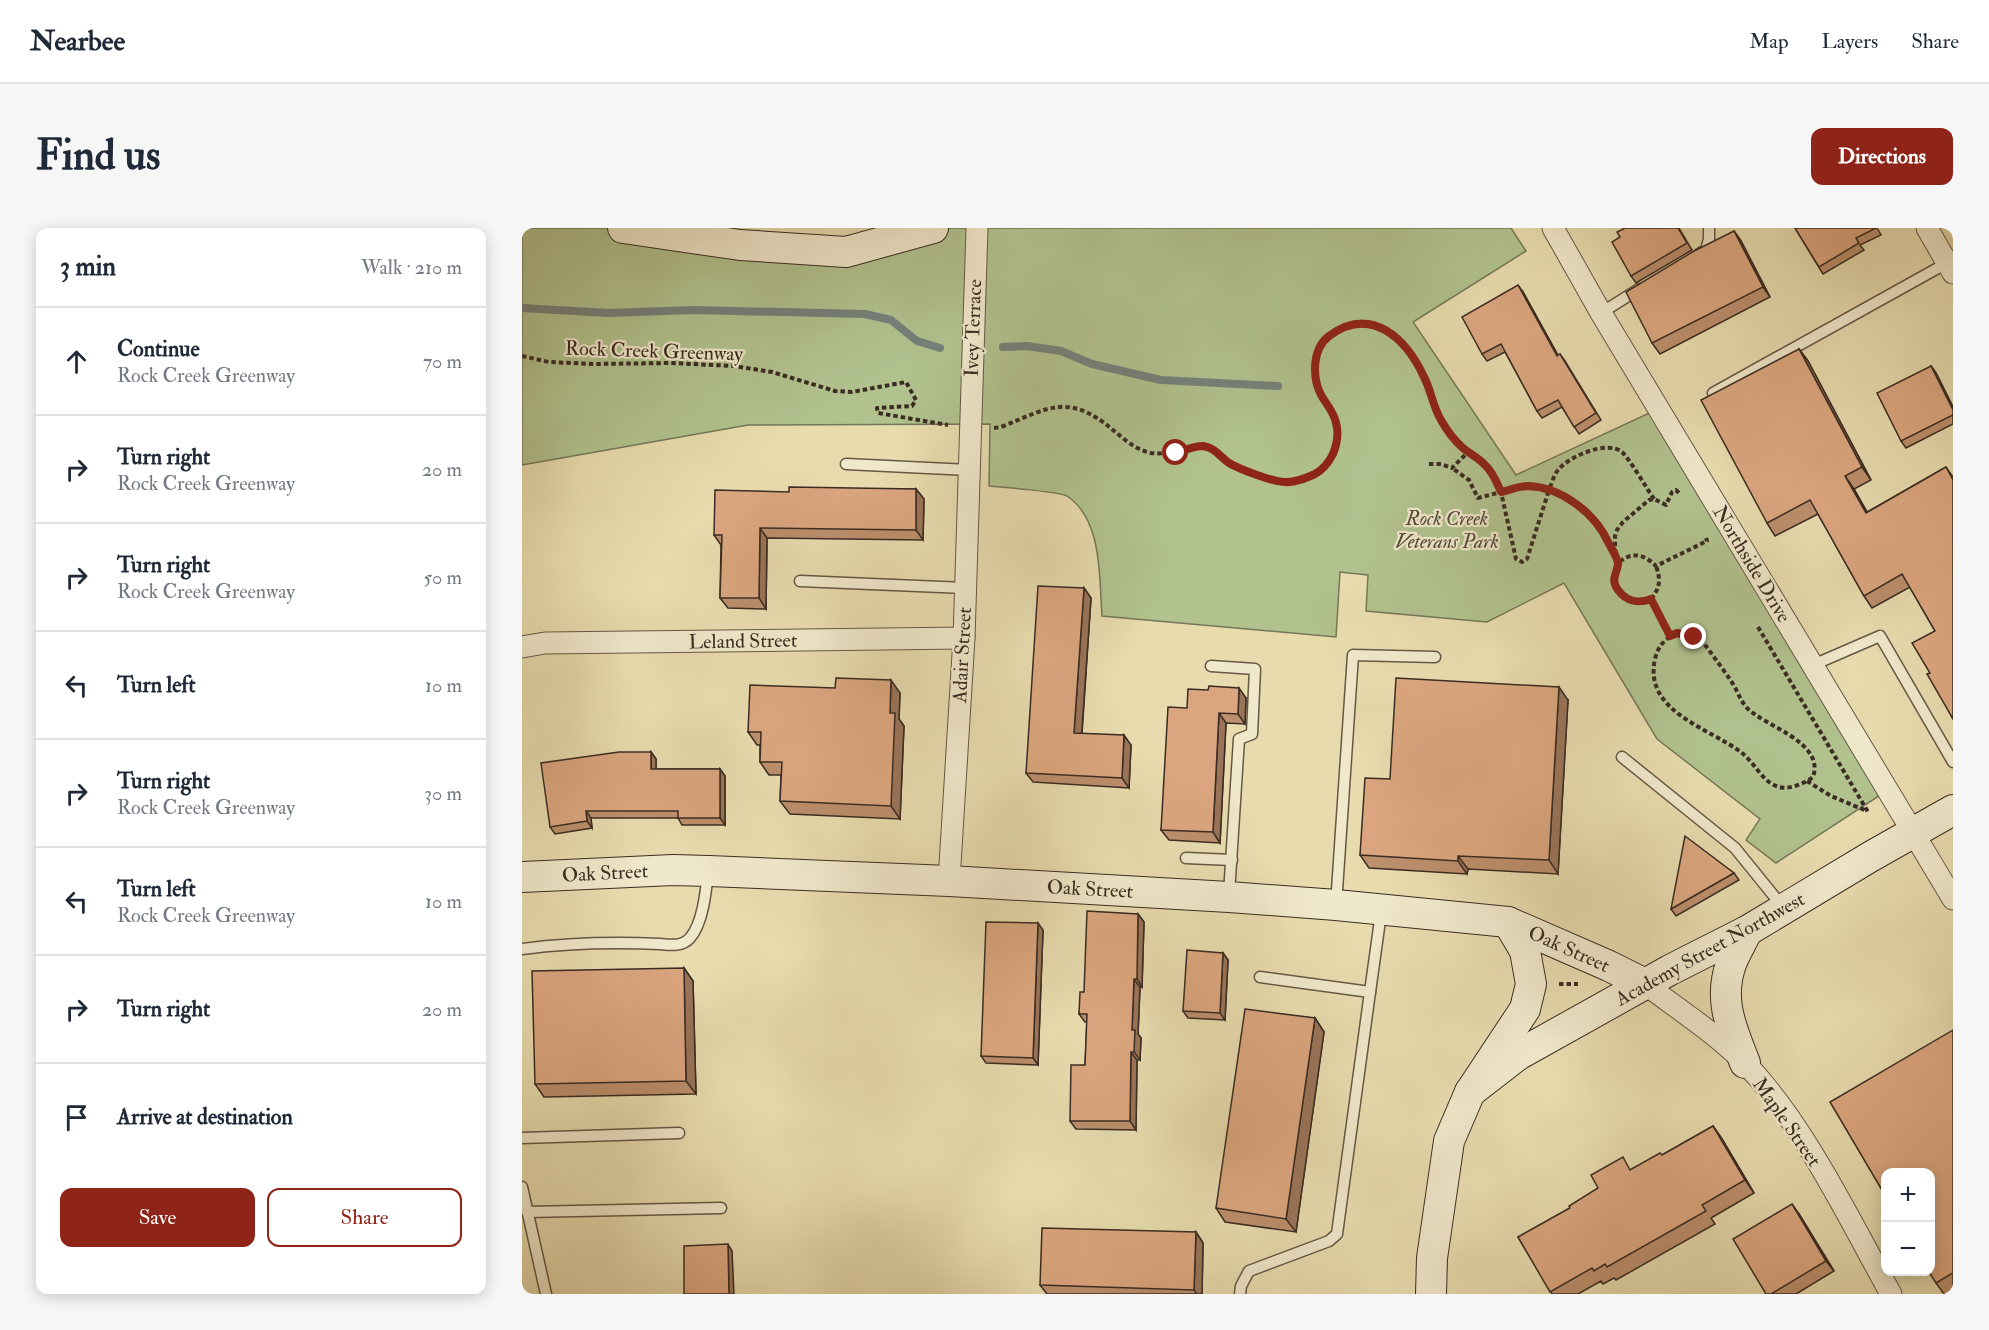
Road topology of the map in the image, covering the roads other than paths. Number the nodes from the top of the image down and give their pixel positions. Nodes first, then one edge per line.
1 (623, 228) edge
2 (933, 228) edge
3 (977, 228) edge
4 (1553, 228) edge
5 (1708, 228) edge
6 (1927, 228) edge
7 (1685, 262) edge
8 (1950, 268) edge
9 (1645, 286) edge
10 (1601, 313) junction
11 (1713, 393) edge
12 (970, 428) joint
13 (846, 464) dead end
14 (969, 470) junction
15 (800, 581) dead end
16 (965, 588) junction
17 (964, 638) junction
18 (522, 647) edge
19 (1435, 657) dead end
20 (1813, 665) junction
21 (1211, 666) dead end
22 (1622, 757) dead end
23 (1953, 762) edge
24 (1953, 810) edge
25 (1913, 832) junction
26 (1186, 858) dead end
27 (1232, 860) junction
28 (709, 871) junction
29 (522, 877) edge
30 (949, 881) junction
31 (1229, 897) junction
32 (1953, 898) edge
33 (1336, 905) junction
34 (1381, 909) junction
35 (1784, 909) junction
36 (1508, 922) junction
37 (1747, 931) junction
38 (522, 949) edge
39 (1260, 977) dead end
40 (1645, 984) junction
41 (1370, 992) junction
42 (1745, 1063) junction
43 (1470, 1092) junction
44 (679, 1133) dead end
45 (522, 1138) edge
46 (522, 1187) edge
47 (721, 1209) dead end
48 (528, 1212) junction
49 (546, 1294) edge
50 (1240, 1294) edge
51 (1431, 1294) edge
52 (1891, 1294) edge

1 - 2 street
3 - 12 street, Ivey Terrace
4 - 10 street, Northside Drive
5 - 7 lane
6 - 8 street
8 - 11 lane
9 - 10 lane
10 - 20 street, Northside Drive
12 - 14 street, Adair Street
13 - 14 lane
14 - 16 street, Adair Street
15 - 16 lane
16 - 17 street, Adair Street
17 - 18 street, Leland Street
17 - 30 street, Adair Street
19 - 33 lane
20 - 23 lane
20 - 25 street, Northside Drive
21 - 27 lane
22 - 35 lane
24 - 25 street, Academy Street Northwest
25 - 32 street, Northside Drive
25 - 35 street, Academy Street Northwest
26 - 27 lane
27 - 31 lane
28 - 29 street, Oak Street
28 - 30 street, Oak Street
28 - 38 lane
30 - 31 street, Oak Street
31 - 33 street, Oak Street
33 - 34 street, Oak Street
34 - 36 street, Oak Street
34 - 41 lane
35 - 37 street, Academy Street Northwest
36 - 40 street, Oak Street
36 - 43 street
37 - 40 street, Academy Street Northwest
37 - 42 street
39 - 41 lane
40 - 42 street, Maple Street
40 - 43 street, Academy Street Northwest
41 - 50 lane
42 - 52 street, Maple Street
43 - 51 street
44 - 45 lane
46 - 48 lane
47 - 48 lane
48 - 49 lane

